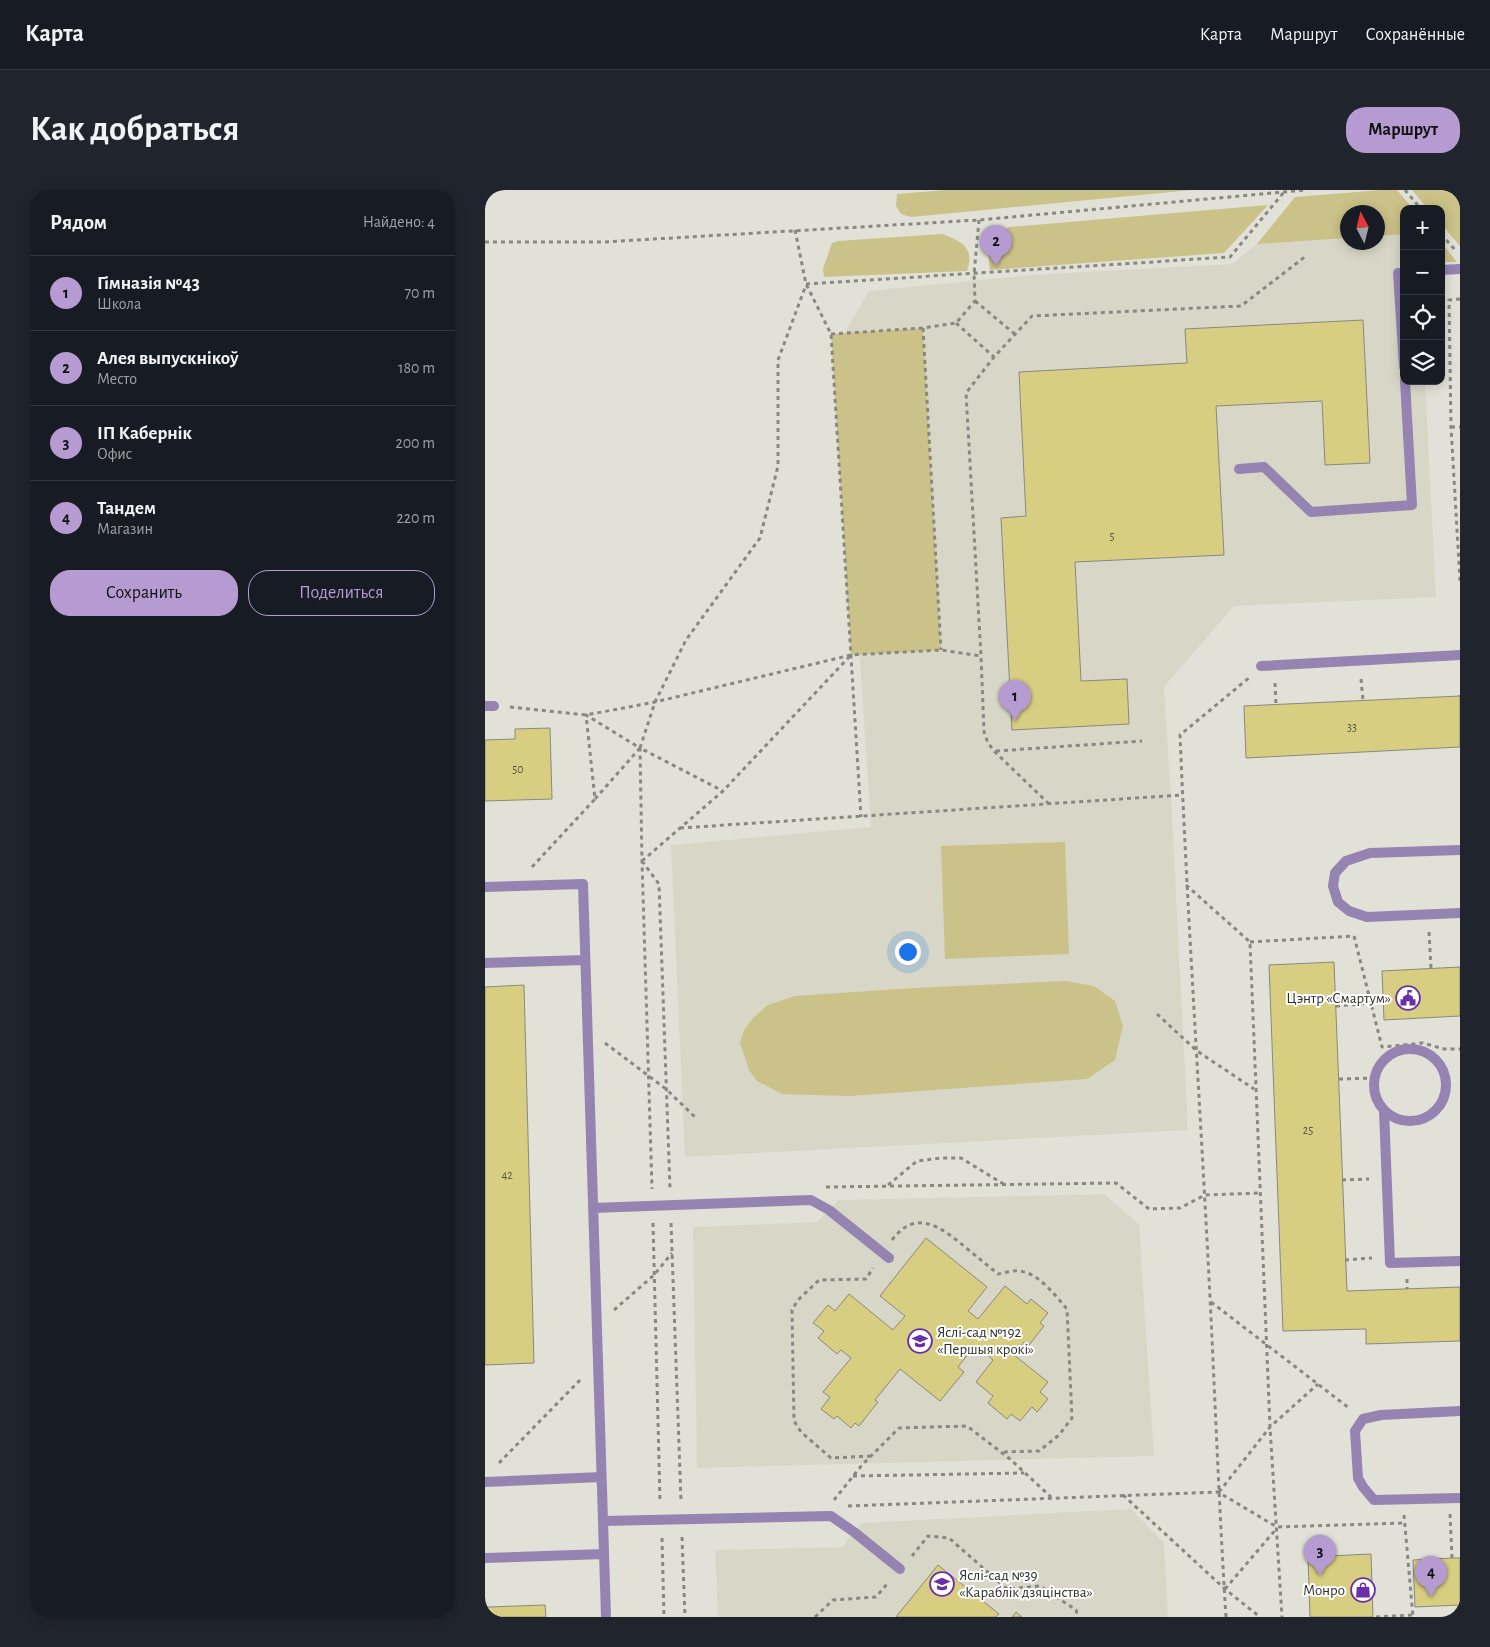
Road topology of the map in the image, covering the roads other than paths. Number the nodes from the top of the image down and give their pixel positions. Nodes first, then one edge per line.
1 (1460, 269) edge
2 (1445, 270) edge
3 (1400, 274) edge
4 (1402, 340) edge
5 (1405, 385) edge
6 (1239, 469) dead end
7 (1460, 655) edge
8 (1261, 666) road end
9 (1460, 850) edge
10 (485, 887) edge
11 (1460, 913) edge
12 (585, 960) junction
13 (485, 963) edge
14 (1384, 1110) junction
15 (593, 1208) junction
16 (886, 1256) road end
17 (1460, 1260) edge
18 (1460, 1411) edge
19 (601, 1477) junction
20 (485, 1482) edge
21 (1455, 1498) edge
22 (603, 1521) junction
23 (604, 1554) junction
24 (485, 1558) edge
25 (901, 1569) road end
26 (606, 1617) edge

1 - 2 lane
3 - 4 lane
5 - 6 lane
7 - 8 lane
9 - 11 lane
10 - 12 lane
12 - 13 lane
12 - 15 lane
14 - 14 lane
14 - 17 lane
15 - 16 lane
15 - 19 lane
18 - 21 lane
19 - 20 lane
19 - 22 lane
22 - 23 lane
22 - 25 lane
23 - 24 lane
23 - 26 lane

